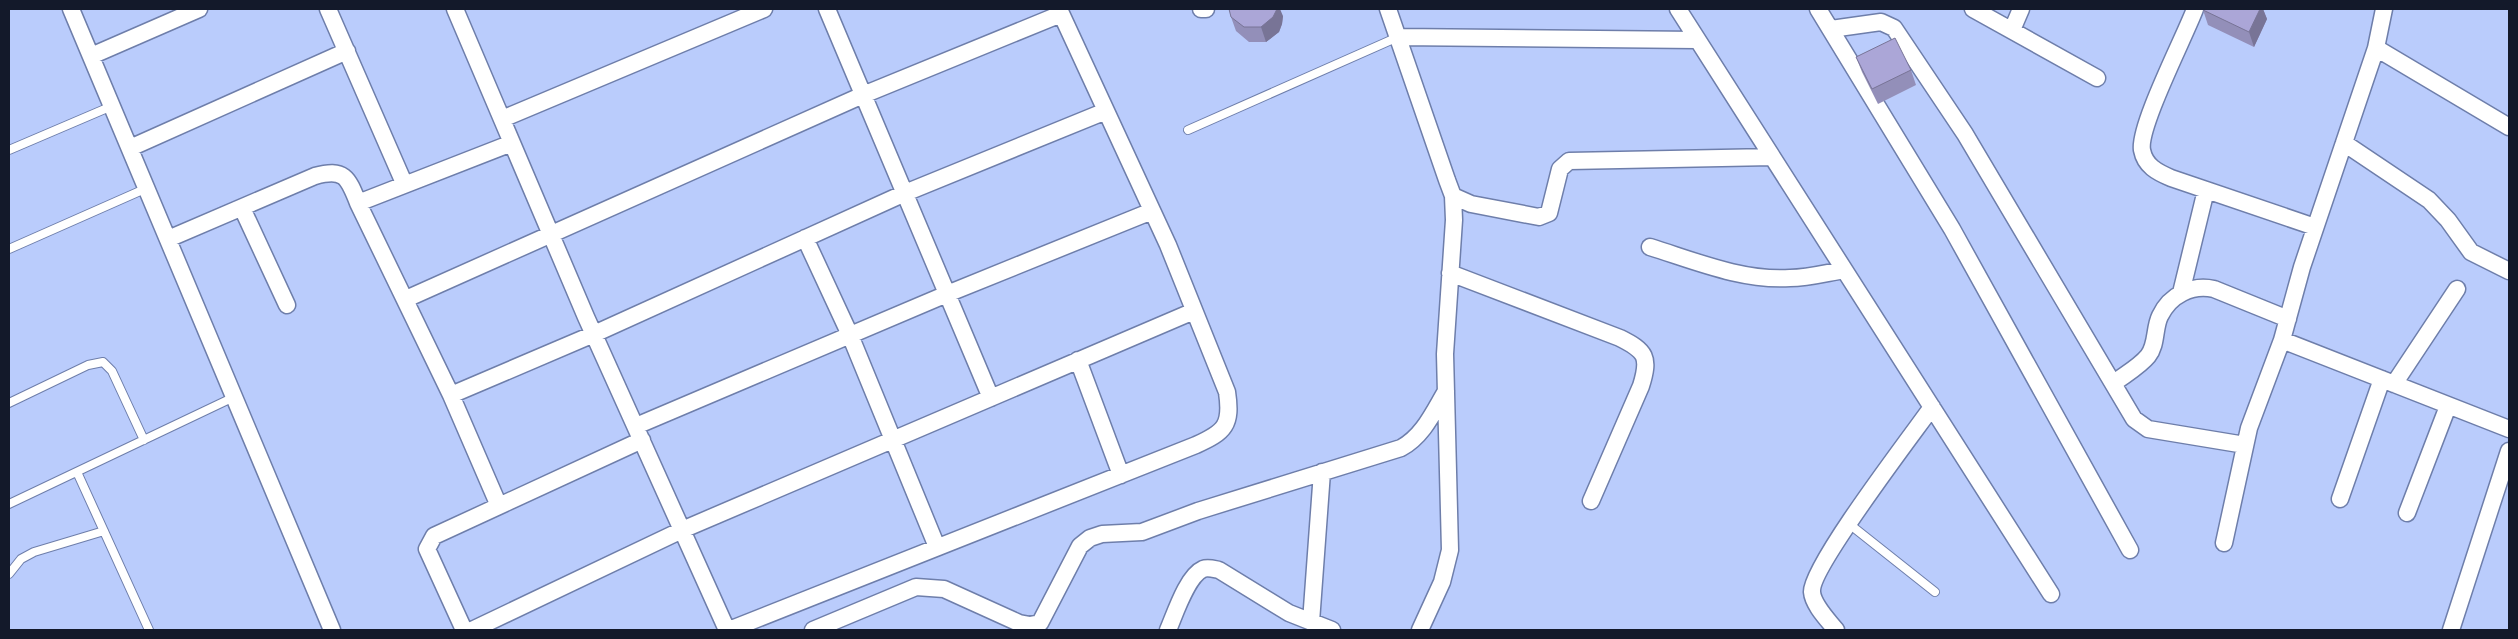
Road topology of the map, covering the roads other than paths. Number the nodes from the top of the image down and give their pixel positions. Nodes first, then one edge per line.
1 (71, 9) edge
2 (199, 9) edge
3 (328, 9) edge
4 (455, 9) edge
5 (764, 9) edge
6 (827, 9) edge
7 (1201, 9) edge
8 (1206, 9) edge
9 (1388, 9) edge
10 (1678, 9) edge
11 (1818, 9) edge
12 (1973, 9) edge
13 (2021, 9) edge
14 (2195, 9) edge
15 (2384, 9) edge
16 (1060, 11) edge
17 (1831, 29) junction
18 (2012, 30) junction
19 (1398, 37) junction
20 (1697, 40) junction
21 (2376, 48) junction
22 (347, 51) junction
23 (91, 56) junction
24 (2098, 78) dead end
25 (863, 95) junction
26 (112, 106) junction
27 (1106, 112) junction
28 (502, 119) junction
29 (2509, 127) edge
30 (1188, 130) dead end
31 (2344, 142) junction
32 (512, 143) junction
33 (130, 148) junction
34 (9, 150) edge
35 (1772, 157) junction
36 (404, 183) junction
37 (147, 188) junction
38 (2206, 190) junction
39 (905, 193) junction
40 (1453, 196) junction
41 (358, 203) junction
42 (242, 208) junction
43 (1152, 211) junction
44 (2315, 228) junction
45 (551, 234) junction
46 (805, 238) junction
47 (168, 239) junction
48 (1650, 247) dead end
49 (9, 249) edge
50 (1844, 270) junction
51 (2509, 271) edge
52 (1450, 274) junction
53 (2457, 289) dead end
54 (2180, 293) junction
55 (947, 294) junction
56 (406, 299) junction
57 (287, 305) dead end
58 (1194, 311) junction
59 (2288, 319) junction
60 (594, 334) junction
61 (850, 335) junction
62 (2282, 340) junction
63 (1078, 360) junction
64 (2388, 381) junction
65 (2114, 382) junction
66 (1446, 391) junction
67 (451, 395) junction
68 (234, 397) junction
69 (991, 398) junction
70 (9, 401) edge
71 (2448, 406) junction
72 (1932, 407) junction
73 (2509, 429) edge
74 (639, 433) junction
75 (894, 439) junction
76 (144, 440) junction
77 (2245, 445) junction
78 (2509, 451) edge
79 (77, 472) junction
80 (1322, 472) junction
81 (1122, 475) junction
82 (2340, 498) dead end
83 (1591, 501) dead end
84 (9, 504) edge
85 (499, 506) junction
86 (2407, 513) dead end
87 (1848, 523) junction
88 (682, 530) junction
89 (104, 531) junction
90 (2224, 543) dead end
91 (937, 547) junction
92 (2130, 550) dead end
93 (9, 574) edge
94 (1935, 592) dead end
95 (2051, 594) dead end
96 (1311, 622) junction
97 (149, 630) edge
98 (332, 630) edge
99 (464, 630) edge
100 (472, 630) edge
101 (728, 630) edge
102 (813, 630) edge
103 (1168, 630) edge
104 (1332, 630) edge
105 (1420, 630) edge
106 (1836, 630) edge
107 (2451, 630) edge

1 - 23 street
2 - 23 street
3 - 22 street
4 - 28 street
5 - 28 street
6 - 25 street
7 - 8 street
9 - 19 street
10 - 20 street
11 - 17 street
12 - 18 street
13 - 18 street
14 - 38 street
15 - 21 street
16 - 25 street
16 - 27 street
17 - 65 street
17 - 92 street
18 - 24 street
19 - 20 street
19 - 30 lane
19 - 40 street
20 - 35 street
21 - 29 street
21 - 31 street
22 - 33 street
22 - 36 street
23 - 26 street
25 - 39 street
25 - 45 street
26 - 33 street
26 - 34 lane
27 - 39 street
27 - 43 street
28 - 32 street
31 - 44 street
31 - 51 street
32 - 36 street
32 - 45 street
33 - 37 street
35 - 40 street
35 - 50 street
36 - 41 street
37 - 47 street
37 - 49 lane
38 - 44 street
38 - 54 street
39 - 46 street
39 - 55 street
40 - 52 street
41 - 42 street
41 - 56 street
42 - 47 street
42 - 57 street
43 - 55 street
43 - 58 street
44 - 59 street
45 - 56 street
45 - 60 street
46 - 60 street
46 - 61 street
47 - 68 street
48 - 50 street
50 - 72 street
52 - 66 street
52 - 83 street
53 - 64 street
54 - 59 street
54 - 65 street
55 - 61 street
55 - 69 street
56 - 67 street
58 - 63 street
58 - 81 street
59 - 62 street
60 - 67 street
60 - 74 street
61 - 74 street
61 - 75 street
62 - 64 street
62 - 77 street
63 - 69 street
63 - 81 street
64 - 71 street
64 - 82 street
65 - 77 street
66 - 80 street
66 - 105 street
67 - 85 street
68 - 76 lane
68 - 98 street
69 - 75 street
70 - 76 lane
71 - 73 street
71 - 86 street
72 - 87 street
72 - 95 street
74 - 85 street
74 - 88 street
75 - 88 street
75 - 91 street
76 - 79 lane
77 - 90 street
78 - 107 street
79 - 84 lane
79 - 89 lane
80 - 96 street
80 - 102 street
81 - 91 street
85 - 99 street
87 - 94 lane
87 - 106 street
88 - 100 street
88 - 101 street
89 - 93 lane
89 - 97 lane
91 - 101 street
96 - 103 street
96 - 104 street

